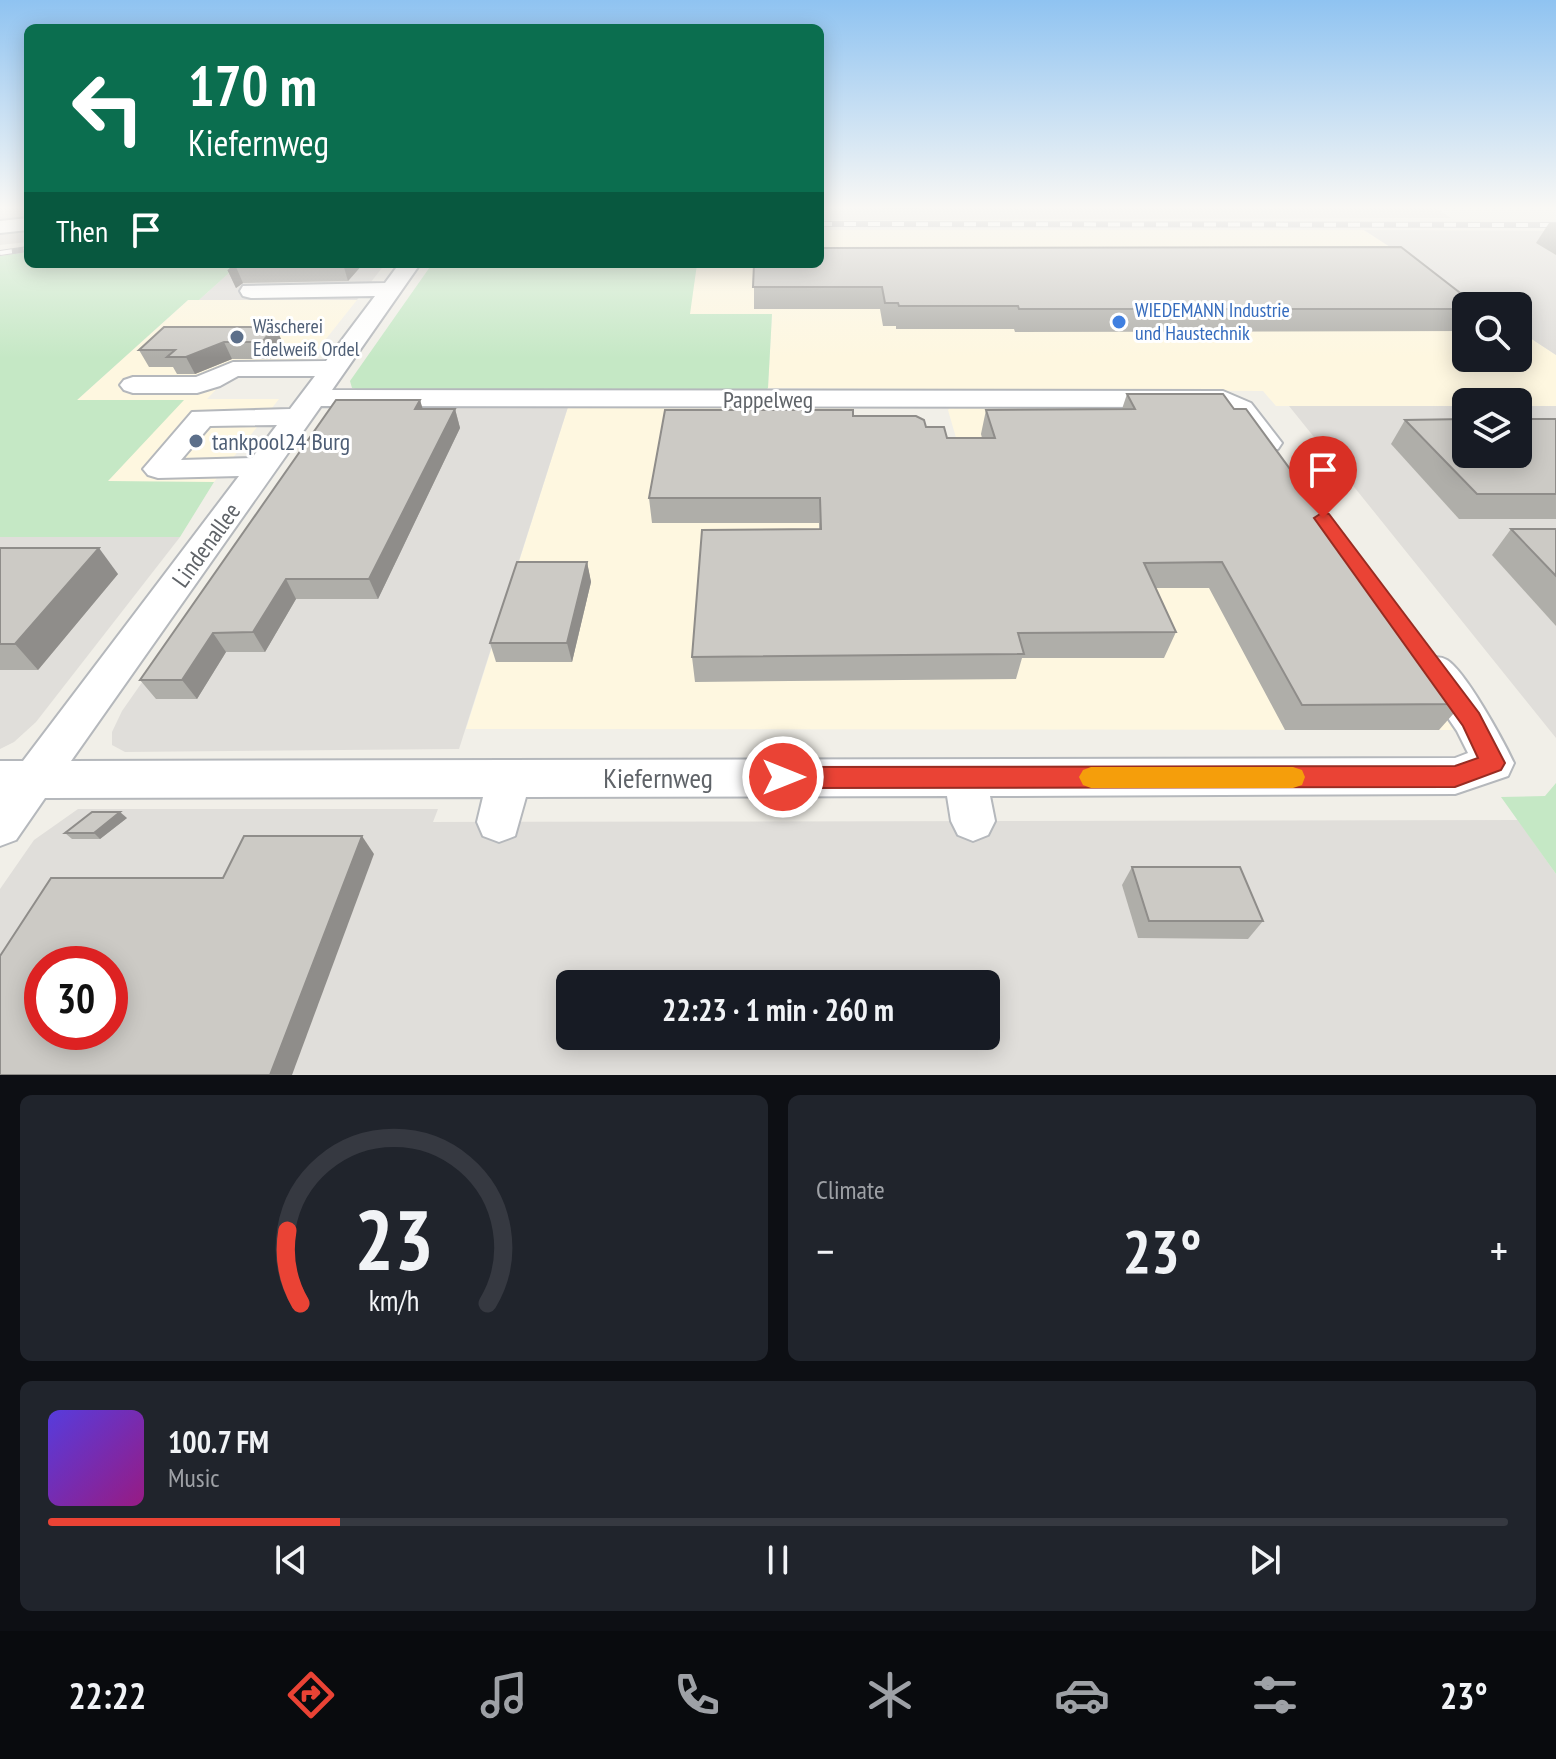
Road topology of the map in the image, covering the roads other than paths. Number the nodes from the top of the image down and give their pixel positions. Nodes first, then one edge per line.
1 (401, 277) edge
2 (251, 291) dead end
3 (335, 368) junction
4 (133, 385) dead end
5 (307, 407) junction
6 (263, 467) junction
7 (1286, 468) edge
8 (1416, 644) edge
9 (509, 777) junction
10 (965, 777) junction
11 (17, 780) edge
12 (973, 821) dead end
13 (499, 822) dead end
14 (0, 826) edge

1 - 2 street
1 - 3 street, Lindenallee
3 - 4 street
3 - 5 street, Lindenallee
5 - 6 street, Lindenallee
5 - 6 street, Pappelweg
5 - 7 street, Pappelweg
6 - 11 street, Lindenallee
8 - 10 street, Kiefernweg
9 - 10 street, Kiefernweg
9 - 11 street, Kiefernweg
9 - 13 street
10 - 12 street
11 - 14 street, Lindenallee

